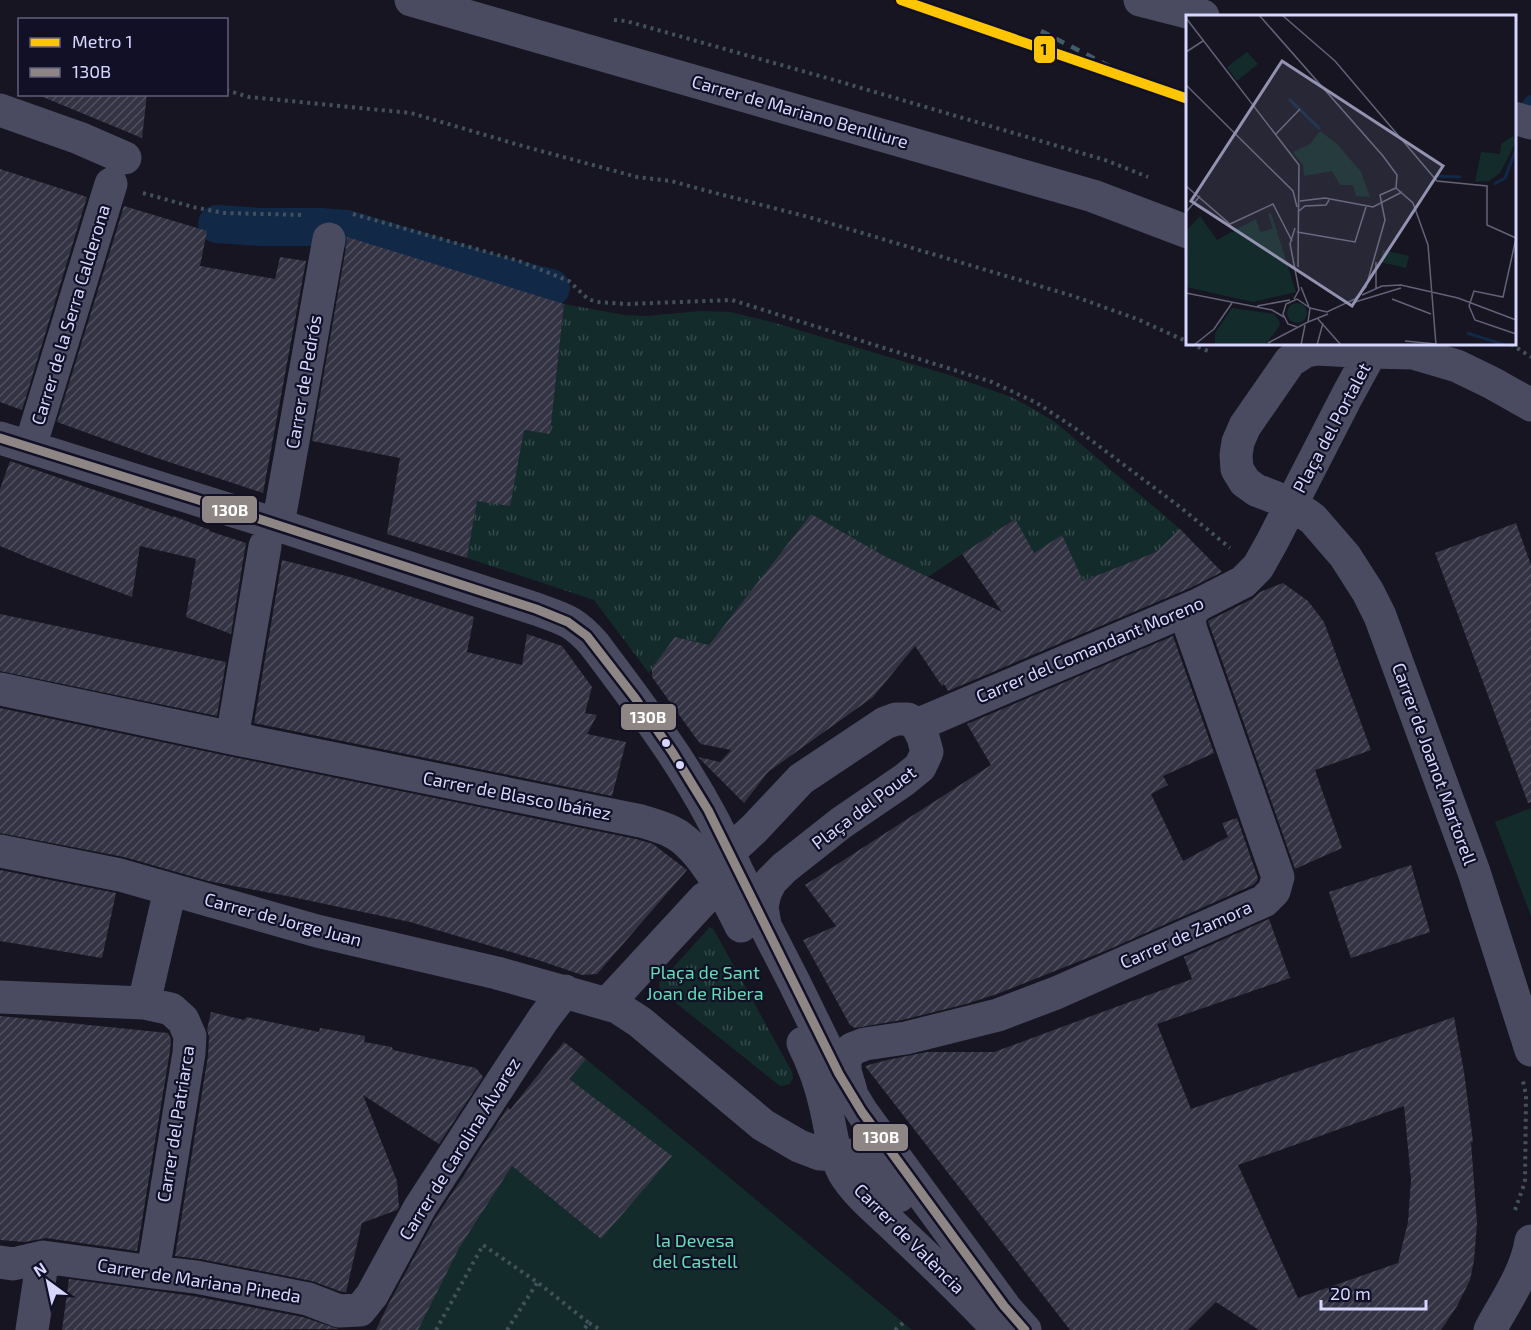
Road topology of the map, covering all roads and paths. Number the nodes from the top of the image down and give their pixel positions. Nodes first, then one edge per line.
1 (411, 0) edge
2 (1140, 0) edge
3 (1199, 15) edge
4 (228, 91) edge
5 (0, 110) edge
6 (1516, 118) edge
7 (1531, 123) edge
8 (118, 171) junction
9 (304, 215) dead end
10 (337, 227) joint
11 (1186, 231) edge
12 (1186, 342) edge
13 (1194, 345) edge
14 (1513, 345) edge
15 (1316, 346) edge
16 (1208, 351) dead end
17 (1371, 352) junction
18 (1531, 357) edge
19 (1531, 405) edge
20 (8, 442) edge
21 (1292, 504) junction
22 (272, 535) junction
23 (1258, 567) junction
24 (1198, 605) junction
25 (0, 689) edge
26 (917, 724) junction
27 (232, 738) junction
28 (0, 851) edge
29 (714, 873) junction
30 (1479, 886) junction
31 (171, 890) junction
32 (765, 925) junction
33 (1531, 970) edge
34 (566, 991) junction
35 (0, 997) edge
36 (144, 1003) junction
37 (608, 1003) junction
38 (796, 1030) junction
39 (865, 1044) junction
40 (830, 1055) junction
41 (1528, 1058) edge
42 (839, 1100) junction
43 (781, 1136) junction
44 (836, 1155) junction
45 (1526, 1240) edge
46 (43, 1257) junction
47 (0, 1262) edge
48 (153, 1272) junction
49 (537, 1282) junction
50 (1531, 1294) edge
51 (360, 1310) joint
52 (1009, 1322) edge
53 (589, 1323) junction
54 (903, 1323) dead end
55 (32, 1330) edge
56 (436, 1330) edge
57 (507, 1330) edge
58 (584, 1330) edge
59 (601, 1330) edge
60 (895, 1330) edge
61 (1490, 1330) edge
62 (1509, 1330) edge

1 - 11 street, Carrer de Mariano Benlliure
2 - 3 street
4 - 12 path
5 - 8 street
6 - 7 street
8 - 9 path
8 - 20 street, Carrer de la Serra Calderona
10 - 22 street, Carrer de Pedrós
10 - 23 path
13 - 16 path
14 - 18 path
15 - 17 street
15 - 21 street, Plaça del Portalet
17 - 19 street
17 - 21 street, Plaça del Portalet
20 - 22 street
21 - 23 street, Plaça del Portalet
21 - 30 street, Carrer de Joanot Martorell
22 - 27 street, Carrer de Pedrós
22 - 29 street
23 - 24 street, Carrer del Comandant Moreno
24 - 26 street, Carrer del Comandant Moreno
24 - 39 street, Carrer de Zamora
25 - 27 street, Carrer de Blasco Ibáñez
26 - 29 street
26 - 32 street, Plaça del Pouet
27 - 29 street, Carrer de Blasco Ibáñez
28 - 31 street, Carrer de Jorge Juan
29 - 32 street, Carrer de València
29 - 37 street
29 - 38 street, Carrer de Blasco Ibáñez
30 - 33 street
30 - 41 street, Carrer de Joanot Martorell
31 - 34 street, Carrer de Jorge Juan
31 - 36 street
32 - 40 street, Carrer de València
34 - 37 street
34 - 51 street, Carrer de Carolina Álvarez
35 - 36 street, Carrer del Patriarca
36 - 48 street, Carrer del Patriarca
37 - 43 street
38 - 40 street
38 - 42 street, Carrer de Blasco Ibáñez
39 - 40 street
39 - 42 street
40 - 42 street, Carrer de València
41 - 45 path
42 - 43 street
42 - 44 street, Carrer de Blasco Ibáñez
42 - 52 street, Carrer de València
43 - 44 street
44 - 52 street, Carrer de València
45 - 61 street
46 - 47 street, Carrer de Mariana Pineda
46 - 48 street, Carrer de Mariana Pineda
46 - 55 street
48 - 51 street, Carrer de Mariana Pineda
49 - 53 path
49 - 56 path
49 - 57 path
50 - 62 street
53 - 58 path
53 - 59 path
54 - 60 path

